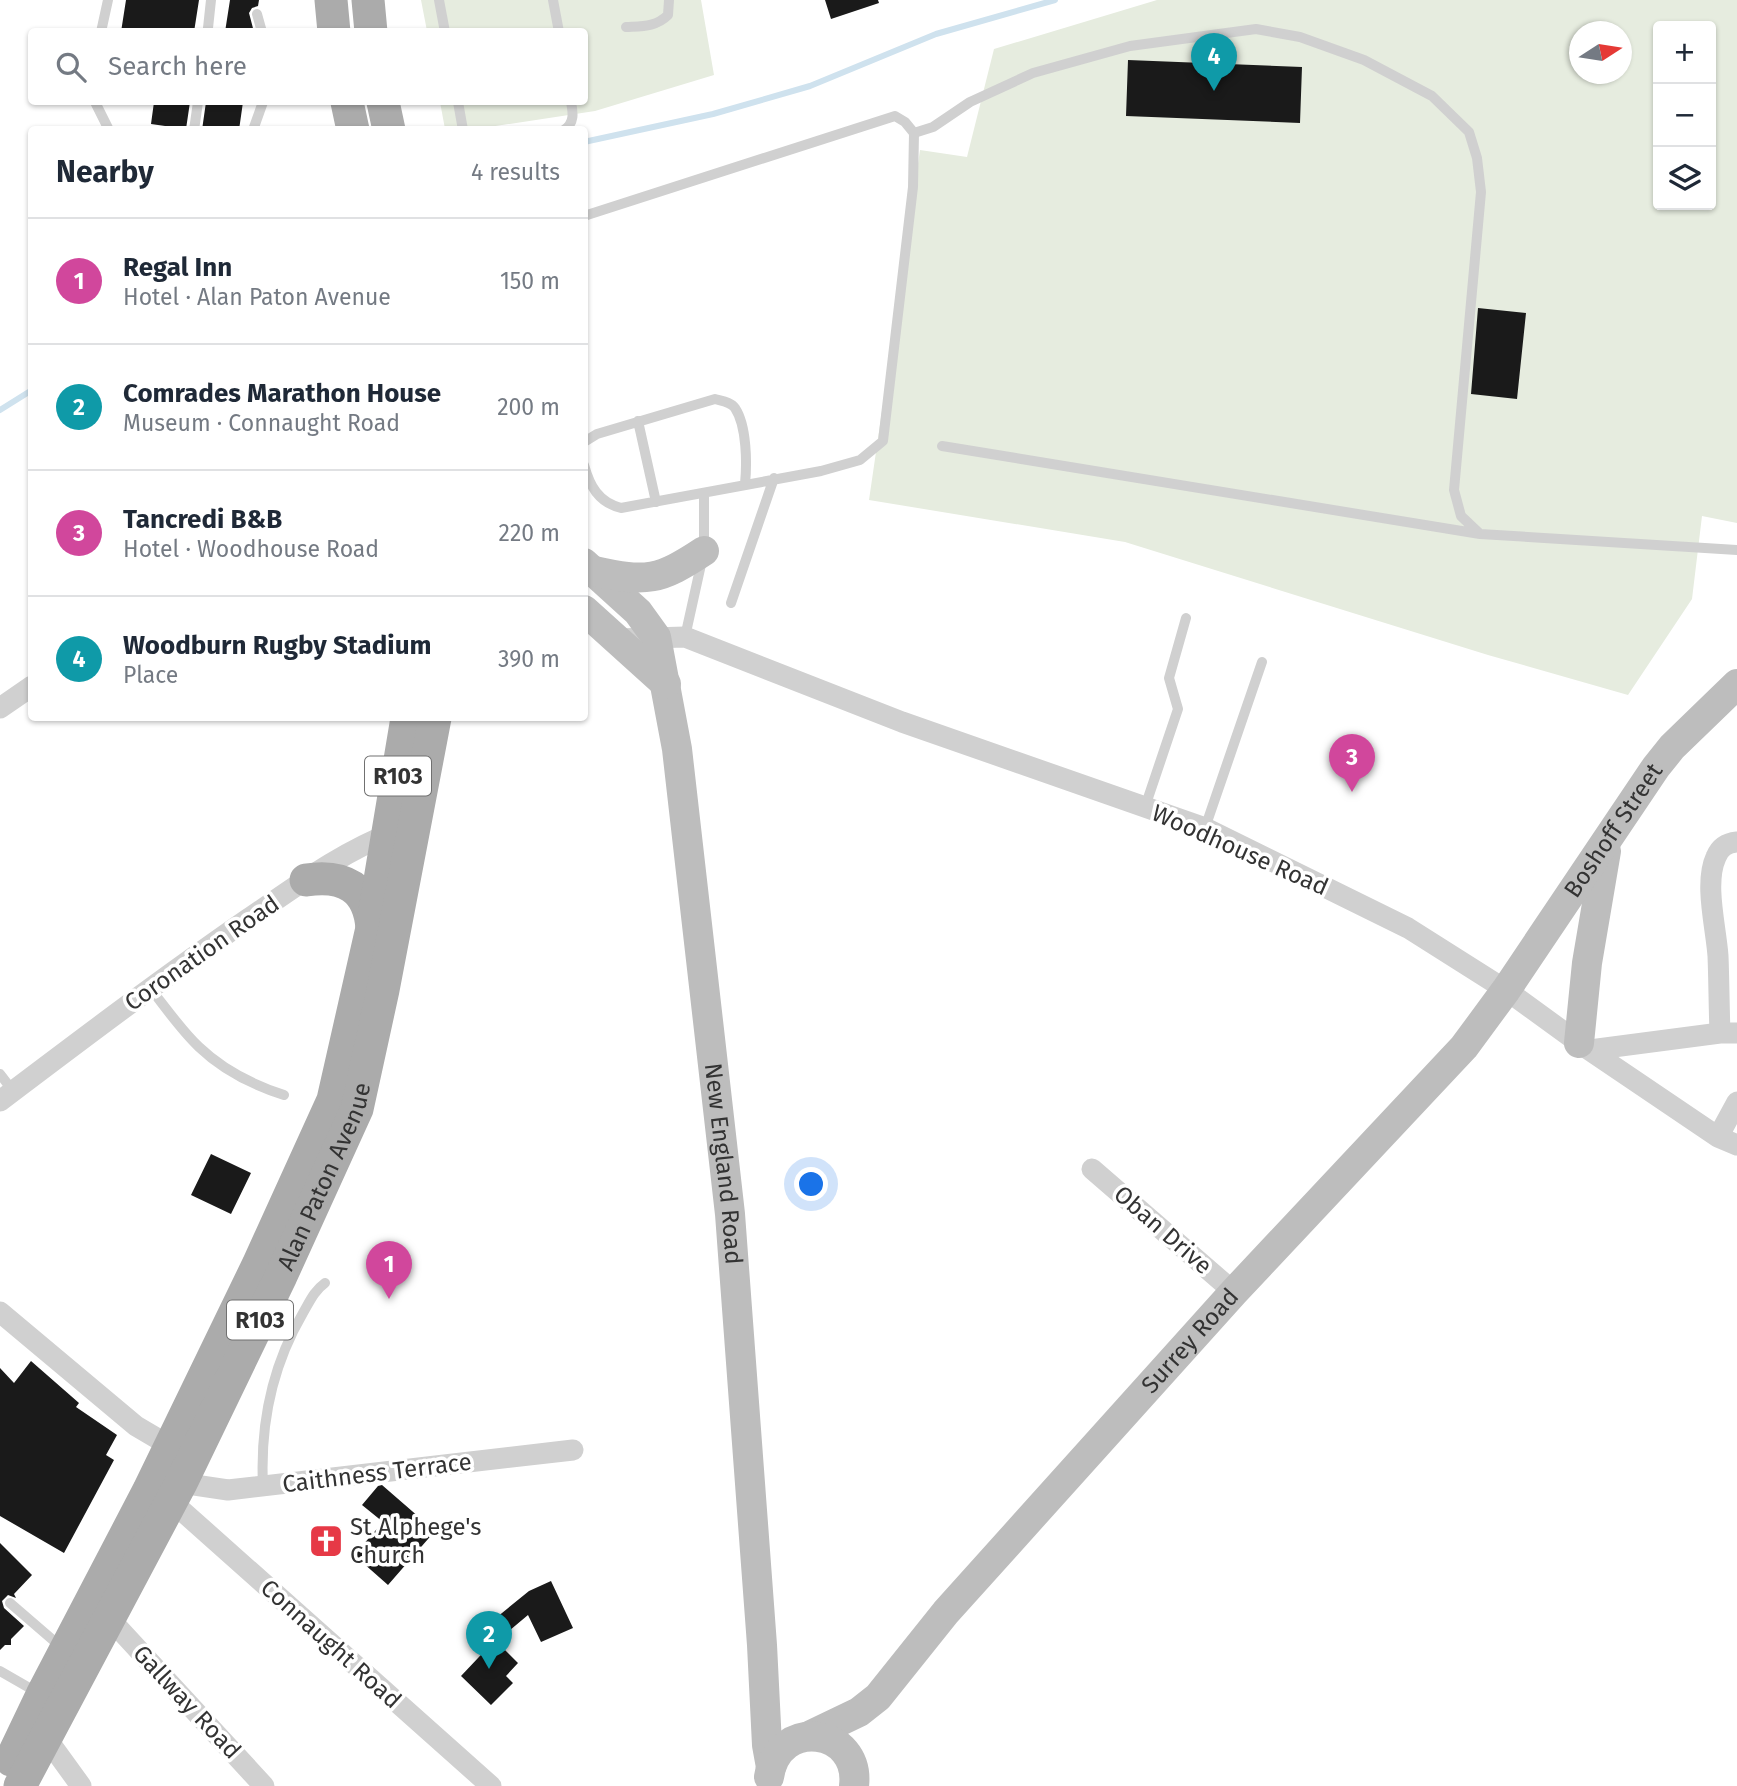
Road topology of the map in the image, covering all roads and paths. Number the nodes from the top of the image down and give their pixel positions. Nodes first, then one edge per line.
1 (108, 0) edge
2 (211, 0) edge
3 (331, 0) edge
4 (368, 0) edge
5 (439, 0) edge
6 (553, 0) edge
7 (669, 0) edge
8 (257, 14) dead end
9 (626, 27) dead end
10 (102, 28) edge
11 (208, 28) dead end
12 (261, 28) edge
13 (334, 28) edge
14 (371, 28) edge
15 (444, 28) edge
16 (558, 28) edge
17 (96, 105) edge
18 (198, 105) edge
19 (262, 105) edge
20 (348, 105) edge
21 (384, 105) edge
22 (459, 105) edge
23 (571, 105) edge
24 (107, 126) edge
25 (195, 126) edge
26 (254, 126) edge
27 (352, 126) edge
28 (388, 126) edge
29 (462, 126) edge
30 (569, 126) edge
31 (914, 133) junction
32 (588, 215) edge
33 (638, 421) junction
34 (588, 440) edge
35 (942, 446) dead end
36 (774, 478) junction
37 (588, 479) edge
38 (745, 484) junction
39 (704, 492) junction
40 (656, 502) junction
41 (1479, 534) junction
42 (1737, 550) edge
43 (704, 551) junction
44 (589, 567) edge
45 (731, 603) dead end
46 (588, 614) edge
47 (1186, 618) dead end
48 (685, 637) junction
49 (656, 638) junction
50 (617, 639) junction
51 (1262, 663) dead end
52 (666, 684) junction
53 (1737, 684) edge
54 (28, 689) edge
55 (0, 708) edge
56 (407, 721) edge
57 (434, 721) edge
58 (1145, 807) junction
59 (402, 828) junction
60 (1205, 828) junction
61 (1608, 840) junction
62 (1737, 842) edge
63 (306, 880) junction
64 (372, 928) junction
65 (150, 988) junction
66 (1506, 990) junction
67 (1733, 1034) edge
68 (1585, 1047) junction
69 (0, 1074) edge
70 (284, 1095) dead end
71 (7, 1096) edge
72 (1737, 1102) edge
73 (1728, 1141) edge
74 (1092, 1169) dead end
75 (325, 1283) dead end
76 (1234, 1292) junction
77 (0, 1312) edge
78 (170, 1446) junction
79 (573, 1450) dead end
80 (263, 1486) junction
81 (176, 1492) junction
82 (10, 1603) dead end
83 (110, 1619) junction
84 (762, 1645) junction
85 (65, 1650) junction
86 (0, 1671) edge
87 (42, 1695) junction
88 (878, 1697) junction
89 (806, 1736) junction
90 (47, 1739) junction
91 (852, 1773) edge
92 (770, 1776) edge
93 (0, 1781) edge
94 (20, 1786) edge
95 (81, 1786) edge
96 (264, 1786) edge
97 (491, 1786) edge

1 - 10 lane
2 - 11 lane
3 - 13 main road
4 - 14 main road
5 - 15 lane
6 - 16 lane
7 - 9 lane
8 - 12 lane
17 - 24 lane
18 - 25 lane
19 - 26 lane
20 - 27 main road
21 - 28 main road
22 - 29 lane
23 - 30 lane
31 - 32 lane
31 - 36 lane
31 - 41 lane
33 - 34 lane
33 - 38 lane
33 - 40 lane
35 - 41 lane
36 - 38 lane
36 - 45 lane
37 - 40 lane
38 - 39 lane
39 - 40 lane
39 - 43 lane
41 - 42 lane
43 - 44 street
43 - 48 lane
44 - 49 street, New England Road
46 - 50 street
47 - 58 lane
48 - 49 street, Woodhouse Road
48 - 58 street, Woodhouse Road
49 - 50 street, Woodhouse Road
49 - 52 street, New England Road
50 - 52 street
51 - 60 lane
52 - 84 street, New England Road
53 - 61 street, Boshoff Street
54 - 55 street
56 - 59 main road, Alan Paton Avenue / R103
57 - 59 main road, Alan Paton Avenue / R103
58 - 60 street, Woodhouse Road
59 - 63 street, Coronation Road
59 - 64 main road, Alan Paton Avenue / R103
59 - 81 main road, Alan Paton Avenue / R103
60 - 66 street, Woodhouse Road
61 - 66 street, Boshoff Street
61 - 68 street
62 - 67 street
63 - 64 main road
63 - 65 street, Coronation Road
64 - 78 main road, Alan Paton Avenue / R103
65 - 70 lane
65 - 71 street, Coronation Road
66 - 68 street, Woodhouse Road
66 - 76 street, Surrey Road
67 - 68 street
68 - 73 street, Woodhouse Road
69 - 71 lane
72 - 73 street
74 - 76 street, Oban Drive
75 - 80 lane
76 - 88 street, Surrey Road
77 - 78 street
78 - 85 main road, Alan Paton Avenue / R103
79 - 80 street, Caithness Terrace
80 - 81 street, Caithness Terrace
81 - 83 main road, Alan Paton Avenue / R103
81 - 97 street, Connaught Road
82 - 85 lane
83 - 90 main road, Alan Paton Avenue / R103
83 - 96 street, Gallway Road
84 - 89 street, New England Road
84 - 92 street, New England Road
85 - 87 main road, Alan Paton Avenue / R103
86 - 87 lane
87 - 93 main road, Alan Paton Avenue / R103
88 - 89 street, Surrey Road
88 - 91 street, Surrey Road
89 - 91 street
89 - 92 street, Surrey Road
90 - 94 main road, Alan Paton Avenue / R103
90 - 95 street

